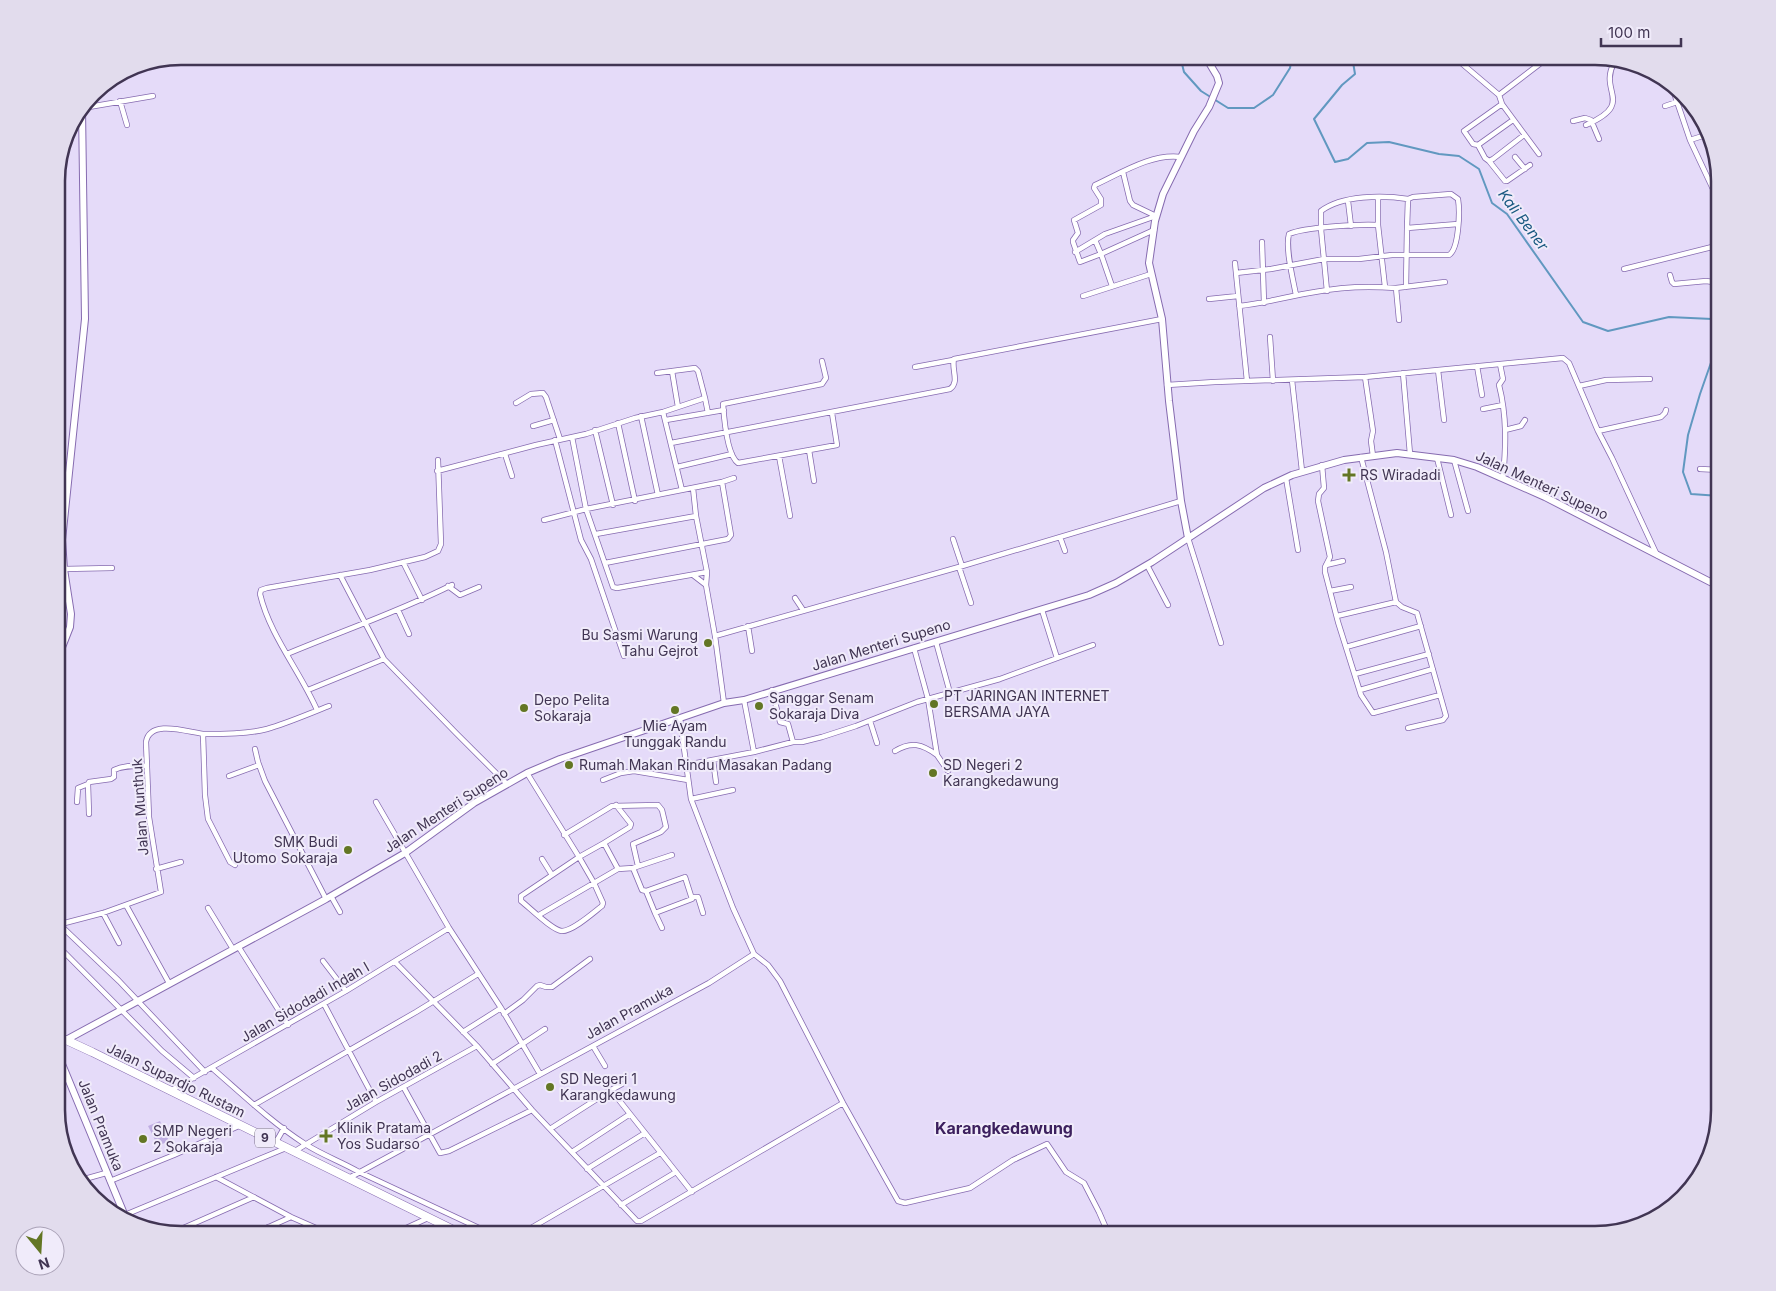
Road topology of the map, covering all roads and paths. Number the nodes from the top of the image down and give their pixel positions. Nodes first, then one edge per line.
1 (1210, 65) edge
2 (1464, 65) edge
3 (1535, 65) edge
4 (1612, 66) edge
5 (1499, 95) junction
6 (153, 96) dead end
7 (1676, 99) edge
8 (120, 101) junction
9 (1677, 102) junction
10 (1502, 104) junction
11 (1666, 106) dead end
12 (93, 107) edge
13 (1512, 120) junction
14 (1574, 121) dead end
15 (1593, 122) junction
16 (127, 125) dead end
17 (1586, 125) dead end
18 (79, 126) edge
19 (1524, 135) junction
20 (1702, 136) edge
21 (1598, 139) dead end
22 (1690, 140) junction
23 (1478, 145) junction
24 (1539, 154) dead end
25 (1515, 156) dead end
26 (1181, 157) junction
27 (1489, 160) junction
28 (1530, 165) dead end
29 (1525, 169) junction
30 (1123, 172) junction
31 (1711, 187) edge
32 (1378, 197) junction
33 (1408, 199) junction
34 (1348, 201) junction
35 (1156, 216) junction
36 (1458, 224) junction
37 (1378, 225) junction
38 (1351, 226) junction
39 (1406, 228) junction
40 (1321, 229) junction
41 (1154, 230) junction
42 (1096, 240) junction
43 (1262, 242) dead end
44 (1711, 247) edge
45 (1075, 252) junction
46 (1101, 254) junction
47 (1406, 255) junction
48 (1381, 257) junction
49 (1324, 259) junction
50 (1235, 263) dead end
51 (1291, 265) junction
52 (1624, 269) dead end
53 (1264, 270) junction
54 (1236, 273) junction
55 (1151, 274) junction
56 (1670, 275) dead end
57 (1445, 282) dead end
58 (1711, 282) edge
59 (1112, 286) junction
60 (1385, 287) junction
61 (1406, 287) junction
62 (1396, 288) junction
63 (1327, 290) junction
64 (1296, 295) junction
65 (1083, 296) dead end
66 (1238, 296) junction
67 (1208, 299) dead end
68 (1264, 303) junction
69 (1239, 306) junction
70 (1162, 318) junction
71 (1399, 320) dead end
72 (1270, 337) dead end
73 (953, 360) junction
74 (822, 361) dead end
75 (1500, 364) junction
76 (1477, 366) junction
77 (915, 368) dead end
78 (1438, 370) junction
79 (672, 371) junction
80 (1403, 373) junction
81 (657, 374) dead end
82 (1365, 377) junction
83 (1650, 379) dead end
84 (1292, 380) junction
85 (1247, 381) junction
86 (1272, 381) junction
87 (1167, 385) junction
88 (1579, 386) junction
89 (1482, 395) dead end
90 (705, 398) junction
91 (516, 403) dead end
92 (1503, 405) junction
93 (678, 407) junction
94 (1483, 409) dead end
95 (724, 410) junction
96 (1666, 410) dead end
97 (663, 412) junction
98 (708, 413) junction
99 (832, 413) junction
100 (641, 416) junction
101 (554, 420) junction
102 (666, 420) junction
103 (1444, 420) dead end
104 (1525, 420) dead end
105 (618, 423) junction
106 (533, 426) dead end
107 (595, 430) junction
108 (1505, 430) junction
109 (1598, 431) junction
110 (726, 432) junction
111 (572, 437) junction
112 (557, 440) junction
113 (672, 444) junction
114 (809, 450) junction
115 (505, 454) junction
116 (732, 454) junction
117 (1410, 454) junction
118 (779, 456) junction
119 (1373, 456) junction
120 (1360, 457) junction
121 (1438, 458) junction
122 (438, 460) dead end
123 (1454, 460) junction
124 (1322, 465) junction
125 (677, 467) junction
126 (1700, 469) dead end
127 (1711, 470) edge
128 (437, 471) junction
129 (1302, 472) junction
130 (512, 476) dead end
131 (734, 478) dead end
132 (1286, 478) junction
133 (1503, 478) junction
134 (814, 481) dead end
135 (722, 482) junction
136 (693, 488) junction
137 (682, 490) junction
138 (658, 495) junction
139 (635, 501) junction
140 (1181, 501) junction
141 (612, 505) junction
142 (586, 509) junction
143 (65, 511) edge
144 (1468, 511) dead end
145 (573, 512) junction
146 (1451, 515) dead end
147 (696, 516) junction
148 (790, 516) dead end
149 (544, 520) dead end
150 (596, 534) junction
151 (1060, 537) junction
152 (1188, 538) junction
153 (953, 539) dead end
154 (702, 544) junction
155 (1298, 550) dead end
156 (1065, 551) dead end
157 (1657, 555) junction
158 (403, 562) junction
159 (1344, 562) dead end
160 (606, 563) junction
161 (1147, 565) junction
162 (1326, 565) junction
163 (961, 566) junction
164 (112, 568) dead end
165 (65, 569) edge
166 (706, 572) junction
167 (65, 575) edge
168 (340, 575) junction
169 (693, 575) junction
170 (1711, 582) edge
171 (706, 585) junction
172 (479, 587) dead end
173 (1351, 587) dead end
174 (1330, 591) junction
175 (795, 598) dead end
176 (422, 600) junction
177 (1396, 602) junction
178 (971, 603) dead end
179 (1168, 605) dead end
180 (398, 610) junction
181 (804, 610) junction
182 (1042, 610) junction
183 (1337, 616) junction
184 (365, 624) junction
185 (748, 626) junction
186 (1421, 626) junction
187 (409, 634) dead end
188 (715, 636) junction
189 (65, 639) edge
190 (936, 642) junction
191 (1222, 643) dead end
192 (1092, 645) dead end
193 (1346, 647) junction
194 (914, 648) junction
195 (752, 651) dead end
196 (288, 654) junction
197 (1429, 654) junction
198 (624, 656) dead end
199 (1057, 658) junction
200 (384, 659) junction
201 (1433, 669) junction
202 (1355, 674) junction
203 (308, 690) junction
204 (772, 690) junction
205 (1360, 690) junction
206 (950, 692) junction
207 (1440, 695) junction
208 (928, 699) junction
209 (744, 700) junction
210 (724, 703) junction
211 (329, 706) dead end
212 (317, 710) junction
213 (680, 719) junction
214 (870, 721) junction
215 (1408, 728) dead end
216 (203, 734) junction
217 (792, 742) junction
218 (877, 743) dead end
219 (255, 749) dead end
220 (895, 751) dead end
221 (754, 752) junction
222 (937, 755) junction
223 (713, 760) junction
224 (259, 765) junction
225 (686, 765) junction
226 (147, 766) junction
227 (948, 771) dead end
228 (527, 773) junction
229 (229, 776) dead end
230 (603, 780) dead end
231 (688, 780) junction
232 (716, 782) dead end
233 (88, 784) junction
234 (507, 784) junction
235 (733, 790) dead end
236 (691, 799) junction
237 (77, 802) dead end
238 (376, 802) dead end
239 (616, 805) junction
240 (89, 814) dead end
241 (564, 835) junction
242 (604, 843) junction
243 (405, 853) junction
244 (672, 855) dead end
245 (579, 857) junction
246 (542, 859) dead end
247 (181, 862) dead end
248 (235, 865) dead end
249 (636, 867) junction
250 (156, 869) junction
251 (618, 869) junction
252 (552, 875) junction
253 (594, 883) junction
254 (646, 891) junction
255 (328, 898) junction
256 (692, 898) junction
257 (126, 905) junction
258 (208, 908) dead end
259 (340, 912) dead end
260 (103, 913) junction
261 (655, 913) junction
262 (703, 913) dead end
263 (539, 915) junction
264 (65, 922) edge
265 (449, 928) junction
266 (662, 928) dead end
267 (65, 931) edge
268 (119, 943) dead end
269 (236, 948) junction
270 (65, 954) edge
271 (754, 954) junction
272 (590, 959) dead end
273 (323, 961) dead end
274 (395, 962) junction
275 (478, 974) junction
276 (170, 983) junction
277 (346, 991) junction
278 (137, 1000) junction
279 (433, 1002) junction
280 (324, 1004) junction
281 (501, 1008) junction
282 (120, 1010) junction
283 (504, 1014) junction
284 (288, 1025) junction
285 (545, 1030) dead end
286 (463, 1032) junction
287 (65, 1038) edge
288 (65, 1042) edge
289 (521, 1044) junction
290 (478, 1046) junction
291 (593, 1046) junction
292 (349, 1051) junction
293 (492, 1064) junction
294 (605, 1066) dead end
295 (212, 1068) junction
296 (65, 1071) edge
297 (205, 1072) junction
298 (540, 1074) junction
299 (194, 1078) junction
300 (622, 1084) dead end
301 (404, 1088) junction
302 (514, 1090) junction
303 (611, 1090) junction
304 (170, 1091) junction
305 (376, 1102) junction
306 (844, 1103) junction
307 (254, 1105) junction
308 (532, 1110) junction
309 (630, 1114) junction
310 (241, 1125) junction
311 (284, 1128) junction
312 (550, 1129) junction
313 (644, 1133) junction
314 (431, 1135) junction
315 (276, 1143) junction
316 (306, 1144) junction
317 (286, 1148) junction
318 (294, 1152) junction
319 (572, 1152) junction
320 (660, 1153) junction
321 (587, 1169) junction
322 (106, 1172) junction
323 (359, 1172) junction
324 (676, 1172) junction
325 (216, 1177) junction
326 (87, 1178) edge
327 (349, 1178) junction
328 (110, 1182) junction
329 (603, 1187) junction
330 (692, 1192) junction
331 (254, 1197) junction
332 (621, 1205) junction
333 (120, 1208) edge
334 (132, 1215) edge
335 (291, 1217) junction
336 (428, 1218) junction
337 (189, 1226) edge
338 (270, 1226) edge
339 (311, 1226) edge
340 (411, 1226) edge
341 (445, 1226) edge
342 (475, 1226) edge
343 (536, 1226) edge
344 (1105, 1226) edge

1 - 26 main road
2 - 5 street
3 - 5 street
4 - 15 street
5 - 10 street
6 - 8 street
7 - 9 street
8 - 12 street
8 - 16 street
9 - 11 street
9 - 22 street
10 - 13 street
10 - 23 street
13 - 19 street
13 - 23 street
14 - 15 street
15 - 17 street
15 - 21 street
18 - 143 main road
19 - 24 street
19 - 27 street
20 - 22 street
22 - 31 street
23 - 27 street
25 - 29 street
26 - 30 street
26 - 35 main road
27 - 29 street
28 - 29 street
30 - 35 street
30 - 45 street
32 - 33 street
32 - 34 street
32 - 37 street
33 - 36 street
33 - 39 street
34 - 38 street
34 - 40 street
35 - 41 main road
35 - 42 street
36 - 39 street
36 - 47 street
37 - 38 street
37 - 48 street
38 - 40 street
39 - 47 street
40 - 49 street
40 - 51 street
41 - 46 street
41 - 55 main road
42 - 45 street
42 - 46 street
43 - 53 street
44 - 52 street
45 - 46 street
46 - 59 street
47 - 48 street
47 - 61 street
48 - 49 street
48 - 60 street
49 - 51 street
49 - 63 street
50 - 54 street
51 - 53 street
51 - 64 street
53 - 54 street
53 - 68 street
54 - 66 street
55 - 59 street
55 - 70 main road
56 - 58 street
57 - 61 street
59 - 65 street
60 - 62 street
60 - 63 street
61 - 62 street
62 - 71 street
63 - 64 street
64 - 68 street
66 - 67 street
66 - 69 street
68 - 69 street
69 - 85 street
70 - 73 street
70 - 87 main road
72 - 86 street
73 - 77 street
73 - 99 street
74 - 95 street
75 - 76 street
75 - 88 street
75 - 92 street
76 - 78 street
76 - 89 street
78 - 80 street
78 - 103 street
79 - 81 street
79 - 90 street
79 - 93 street
80 - 82 street
80 - 117 street
82 - 84 street
82 - 119 street
83 - 88 street
84 - 86 street
84 - 129 street
85 - 86 street
85 - 87 street
87 - 140 main road
88 - 109 street
90 - 93 street
90 - 98 street
91 - 101 street
92 - 94 street
92 - 108 street
93 - 97 street
95 - 98 street
95 - 110 street
96 - 109 street
97 - 100 street
97 - 102 street
98 - 102 street
99 - 110 street
99 - 114 street
100 - 105 street
100 - 138 street
101 - 106 street
101 - 112 street
102 - 113 street
104 - 108 street
105 - 107 street
105 - 139 street
107 - 111 street
107 - 141 street
108 - 133 street
109 - 157 street
110 - 113 street
110 - 116 street
111 - 112 street
111 - 142 street
112 - 115 street
112 - 145 street
113 - 125 street
114 - 118 street
114 - 134 street
115 - 128 street
115 - 130 street
116 - 118 street
116 - 125 street
117 - 119 main road, Jalan Menteri Supeno
117 - 121 main road, Jalan Menteri Supeno
118 - 148 street
119 - 120 main road, Jalan Menteri Supeno
120 - 124 main road, Jalan Menteri Supeno
120 - 177 street
121 - 123 main road, Jalan Menteri Supeno
121 - 146 street
122 - 128 street
123 - 133 main road, Jalan Menteri Supeno
123 - 144 street
124 - 129 main road, Jalan Menteri Supeno
124 - 162 street
125 - 137 street
126 - 127 street
128 - 158 street
129 - 132 main road, Jalan Menteri Supeno
131 - 135 street
132 - 152 main road, Jalan Menteri Supeno
132 - 155 street
133 - 157 main road, Jalan Menteri Supeno
135 - 136 street
135 - 154 street
136 - 137 street
136 - 147 street
137 - 138 street
138 - 139 street
139 - 141 street
140 - 151 street
140 - 152 main road
141 - 142 street
142 - 145 street
142 - 150 street
145 - 149 street
145 - 198 street
147 - 150 street
147 - 154 street
150 - 160 street
151 - 156 street
151 - 163 street
152 - 161 main road, Jalan Menteri Supeno
152 - 191 street
153 - 163 street
154 - 160 street
154 - 166 street
157 - 170 main road, Jalan Menteri Supeno
158 - 168 street
158 - 176 street
159 - 162 street
160 - 169 street
161 - 179 street
161 - 182 main road, Jalan Menteri Supeno
162 - 174 street
163 - 178 street
163 - 181 street
164 - 165 street
166 - 169 street
166 - 171 street
167 - 189 main road
168 - 184 street
168 - 196 street
169 - 171 street
171 - 188 street
172 - 176 street
173 - 174 street
174 - 183 street
175 - 181 street
176 - 180 street
177 - 183 street
177 - 186 street
180 - 184 street
180 - 187 street
181 - 185 street
182 - 190 main road, Jalan Menteri Supeno
182 - 199 street
183 - 193 street
184 - 196 street
184 - 200 street
185 - 188 street
185 - 195 street
186 - 193 street
186 - 197 street
188 - 210 street
190 - 194 main road, Jalan Menteri Supeno
190 - 206 street
192 - 199 street
193 - 202 street
194 - 204 main road, Jalan Menteri Supeno
194 - 208 street
196 - 203 street
197 - 201 street
197 - 202 street
199 - 206 street
200 - 203 street
200 - 234 street
201 - 205 street
201 - 207 street
202 - 205 street
203 - 212 street
204 - 209 main road, Jalan Menteri Supeno
204 - 217 street
205 - 207 street
206 - 208 street
207 - 215 street
208 - 214 street
208 - 222 street
209 - 210 main road, Jalan Menteri Supeno
209 - 221 street
210 - 213 main road, Jalan Menteri Supeno
211 - 212 street
212 - 216 street
213 - 225 street
213 - 228 main road, Jalan Menteri Supeno
214 - 217 street
214 - 218 street
216 - 226 street, Jalan Munthuk
216 - 248 street
217 - 221 street
219 - 224 street
220 - 222 street
221 - 223 street
222 - 227 street
223 - 225 street
223 - 232 street
224 - 229 street
224 - 255 street
225 - 231 street
226 - 233 street
226 - 250 street, Jalan Munthuk
228 - 234 main road, Jalan Menteri Supeno
228 - 241 street
230 - 231 street
231 - 236 street
233 - 237 street
233 - 240 street
234 - 243 main road, Jalan Menteri Supeno
235 - 236 street
236 - 271 street
238 - 243 street
239 - 241 street
239 - 242 street
239 - 249 street
241 - 245 street
242 - 245 street
242 - 251 street
243 - 255 main road, Jalan Menteri Supeno
243 - 265 street
244 - 249 street
245 - 252 street
245 - 253 street
246 - 252 street
247 - 250 street
249 - 251 street
249 - 254 street
250 - 257 street, Jalan Munthuk
251 - 253 street
252 - 263 street
253 - 263 street
253 - 263 street
254 - 256 street
254 - 261 street
255 - 259 street
255 - 269 main road, Jalan Menteri Supeno
256 - 261 street
256 - 262 street
257 - 260 street, Jalan Munthuk
257 - 276 street
258 - 269 street
260 - 264 street, Jalan Munthuk
260 - 268 street
261 - 266 street
265 - 274 street, Jalan Sidodadi Indah I
265 - 275 street
267 - 278 street
269 - 276 main road, Jalan Menteri Supeno
269 - 284 street
270 - 282 street
271 - 291 street, Jalan Pramuka
271 - 306 street
272 - 283 street
273 - 277 street
274 - 277 street, Jalan Sidodadi Indah I
274 - 279 street
275 - 279 street
275 - 281 street
276 - 278 main road, Jalan Menteri Supeno
277 - 280 street, Jalan Sidodadi Indah I
278 - 282 main road, Jalan Menteri Supeno
278 - 297 street
279 - 286 street
279 - 292 street
280 - 284 street, Jalan Sidodadi Indah I
280 - 292 street
281 - 283 street
281 - 286 street
282 - 287 main road, Jalan Menteri Supeno
282 - 299 street
283 - 289 street
284 - 295 street, Jalan Sidodadi Indah I
285 - 289 street
286 - 290 street
288 - 304 highway, Jalan Supardjo Rustam / 9
289 - 293 street
289 - 298 street
290 - 293 street
290 - 301 street, Jalan Sidodadi 2
291 - 294 street
291 - 298 street, Jalan Pramuka
292 - 305 street
292 - 307 street
293 - 302 street
295 - 297 street, Jalan Sidodadi Indah I
295 - 307 street
296 - 322 main road, Jalan Pramuka
297 - 299 street, Jalan Sidodadi Indah I
298 - 302 street, Jalan Pramuka
299 - 304 street, Jalan Sidodadi Indah I
300 - 303 street
301 - 305 street, Jalan Sidodadi 2
301 - 314 street
302 - 308 street
302 - 314 street, Jalan Pramuka
303 - 309 street
303 - 312 street
304 - 310 highway, Jalan Supardjo Rustam / 9
305 - 316 street, Jalan Sidodadi 2
306 - 330 street
306 - 344 street
307 - 311 street
308 - 312 street
308 - 314 street
309 - 313 street
309 - 319 street
310 - 315 highway, Jalan Supardjo Rustam / 9
310 - 328 street
311 - 315 street
311 - 316 street
312 - 319 street
313 - 320 street
313 - 321 street
314 - 323 street, Jalan Pramuka
315 - 317 highway, Jalan Supardjo Rustam / 9
316 - 318 street, Jalan Sidodadi 2
316 - 323 street
317 - 318 highway, Jalan Supardjo Rustam / 9
317 - 325 street
318 - 327 highway, Jalan Supardjo Rustam / 9
319 - 321 street
320 - 324 street
320 - 329 street
321 - 329 street
322 - 326 street
322 - 328 main road, Jalan Pramuka
323 - 327 street, Jalan Pramuka
323 - 342 street
324 - 330 street
324 - 332 street
325 - 331 street
325 - 334 street
327 - 336 highway, Jalan Supardjo Rustam / 9
328 - 333 main road, Jalan Pramuka
329 - 332 street
329 - 343 street
330 - 332 street
331 - 335 street
331 - 337 street
335 - 338 street
335 - 339 street
336 - 340 street
336 - 341 highway, Jalan Supardjo Rustam / 9

